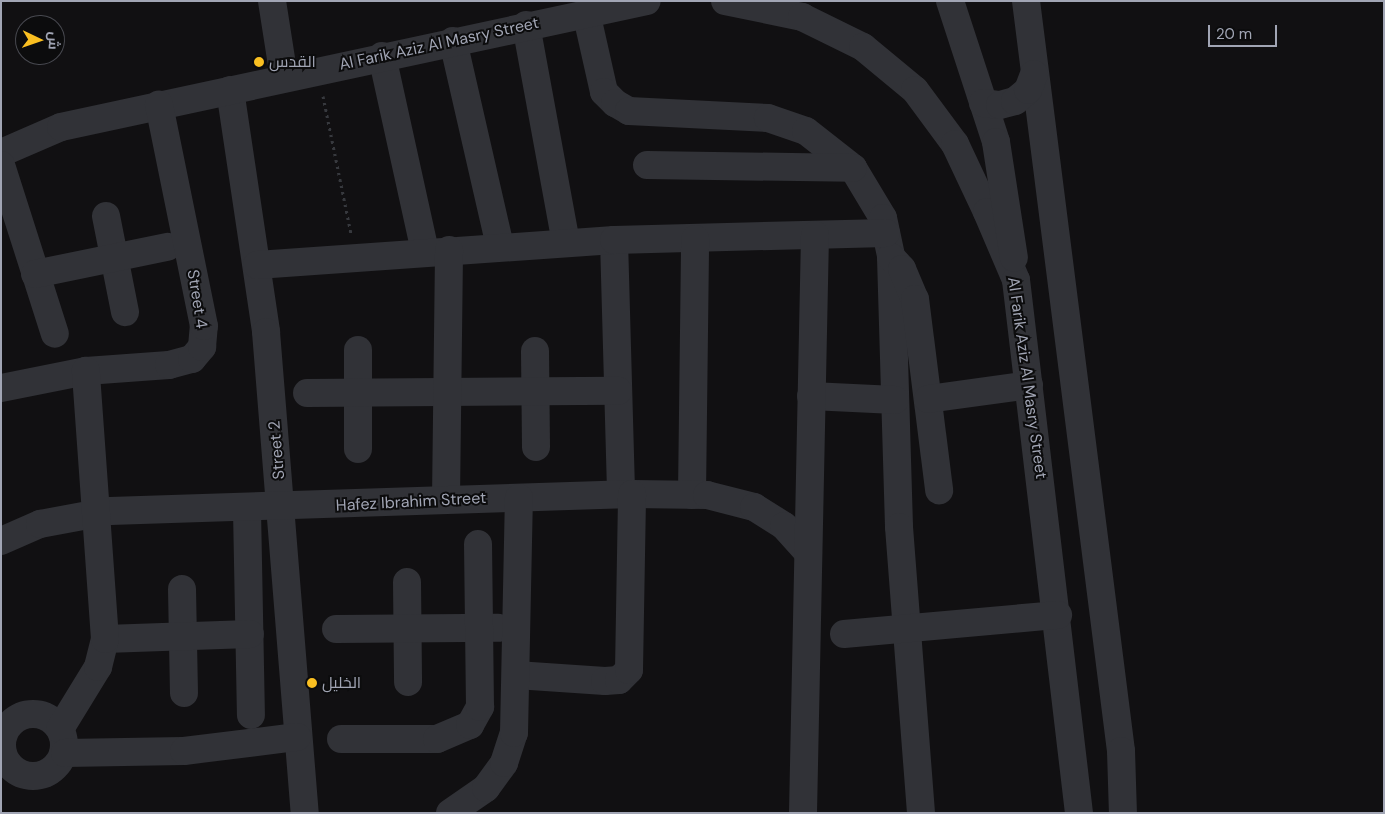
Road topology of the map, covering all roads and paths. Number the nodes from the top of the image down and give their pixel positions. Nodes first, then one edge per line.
1 (272, 1) edge
2 (647, 1) edge
3 (725, 1) edge
4 (950, 1) edge
5 (1026, 1) edge
6 (1042, 1) edge
7 (604, 5) edge
8 (526, 25) junction
9 (1030, 30) junction
10 (453, 41) junction
11 (382, 56) junction
12 (318, 70) junction
13 (1034, 74) junction
14 (284, 78) junction
15 (230, 90) junction
16 (983, 103) junction
17 (159, 105) junction
18 (1, 153) edge
19 (647, 165) dead end
20 (1, 166) edge
21 (853, 168) junction
22 (8, 212) edge
23 (106, 216) dead end
24 (815, 235) junction
25 (695, 239) junction
26 (614, 240) junction
27 (566, 242) junction
28 (889, 245) junction
29 (500, 246) junction
30 (167, 247) dead end
31 (437, 250) junction
32 (355, 257) junction
33 (114, 258) junction
34 (257, 265) junction
35 (36, 274) junction
36 (1016, 280) junction
37 (125, 312) dead end
38 (55, 334) dead end
39 (358, 350) dead end
40 (535, 351) dead end
41 (86, 371) junction
42 (1029, 385) junction
43 (1, 388) edge
44 (536, 391) junction
45 (618, 391) junction
46 (358, 392) junction
47 (448, 392) junction
48 (307, 393) dead end
49 (811, 396) junction
50 (928, 399) junction
51 (895, 400) junction
52 (536, 447) dead end
53 (358, 448) dead end
54 (939, 490) dead end
55 (626, 494) junction
56 (692, 495) junction
57 (519, 498) junction
58 (446, 500) junction
59 (282, 508) junction
60 (247, 510) junction
61 (97, 512) junction
62 (1, 541) edge
63 (478, 544) dead end
64 (808, 552) junction
65 (407, 582) dead end
66 (182, 589) dead end
67 (1058, 615) junction
68 (479, 628) junction
69 (517, 628) junction
70 (906, 628) junction
71 (407, 629) junction
72 (336, 630) dead end
73 (250, 634) junction
74 (844, 634) dead end
75 (183, 636) junction
76 (105, 639) junction
77 (516, 675) junction
78 (408, 682) dead end
79 (184, 693) dead end
80 (251, 715) dead end
81 (297, 737) junction
82 (341, 739) dead end
83 (62, 741) junction
84 (2, 750) edge
85 (304, 813) edge
86 (450, 813) edge
87 (804, 813) edge
88 (921, 813) edge
89 (1079, 813) edge
90 (1123, 813) edge

1 - 14 street
2 - 7 street, Al Farik Aziz Al Masry Street
3 - 36 street, Al Farik Aziz Al Masry Street
4 - 16 street
5 - 9 street
6 - 9 street
7 - 8 street, Al Farik Aziz Al Masry Street
7 - 21 street
8 - 10 street, Al Farik Aziz Al Masry Street
8 - 27 street
9 - 13 street
10 - 11 street, Al Farik Aziz Al Masry Street
10 - 29 street
11 - 12 street, Al Farik Aziz Al Masry Street
11 - 31 street
12 - 14 street, Al Farik Aziz Al Masry Street
12 - 32 path
13 - 16 street
13 - 90 street
14 - 15 street, Al Farik Aziz Al Masry Street
15 - 17 street, Al Farik Aziz Al Masry Street
15 - 34 street, Street 2
16 - 36 street
17 - 18 street, Al Farik Aziz Al Masry Street
17 - 41 street, Street 4
19 - 21 street
20 - 22 street
21 - 28 street
22 - 35 street
23 - 33 street
24 - 25 street
24 - 28 street
24 - 49 street
25 - 26 street
25 - 56 street
26 - 27 street
26 - 45 street
27 - 29 street
28 - 50 street
28 - 51 street
29 - 31 street
30 - 33 street
31 - 32 street
31 - 47 street
32 - 34 street
33 - 35 street
33 - 37 street
34 - 59 street, Street 2
35 - 38 street
36 - 42 street, Al Farik Aziz Al Masry Street
39 - 46 street
40 - 44 street
41 - 43 street, Street 4
41 - 61 street
42 - 50 street
42 - 67 street, Al Farik Aziz Al Masry Street
44 - 45 street
44 - 47 street
44 - 52 street
45 - 55 street
46 - 47 street
46 - 48 street
46 - 53 street
47 - 58 street
49 - 51 street
49 - 64 street
50 - 54 street
51 - 70 street
55 - 56 street, Hafez Ibrahim Street
55 - 57 street, Hafez Ibrahim Street
55 - 77 street
56 - 64 street, Hafez Ibrahim Street
57 - 58 street, Hafez Ibrahim Street
57 - 69 street
58 - 59 street, Hafez Ibrahim Street
59 - 60 street, Hafez Ibrahim Street
59 - 81 street, Street 2
60 - 61 street, Hafez Ibrahim Street
60 - 73 street
61 - 62 street, Hafez Ibrahim Street
61 - 76 street
63 - 68 street
64 - 87 street
65 - 71 street
66 - 75 street
67 - 70 street
67 - 89 street, Al Farik Aziz Al Masry Street
68 - 69 street
68 - 71 street
68 - 82 street
69 - 77 street
70 - 74 street
70 - 88 street
71 - 72 street
71 - 78 street
73 - 75 street
73 - 80 street
75 - 76 street
75 - 79 street
76 - 83 street
77 - 86 street
81 - 83 street
81 - 85 street, Street 2
83 - 84 street
83 - 84 street

